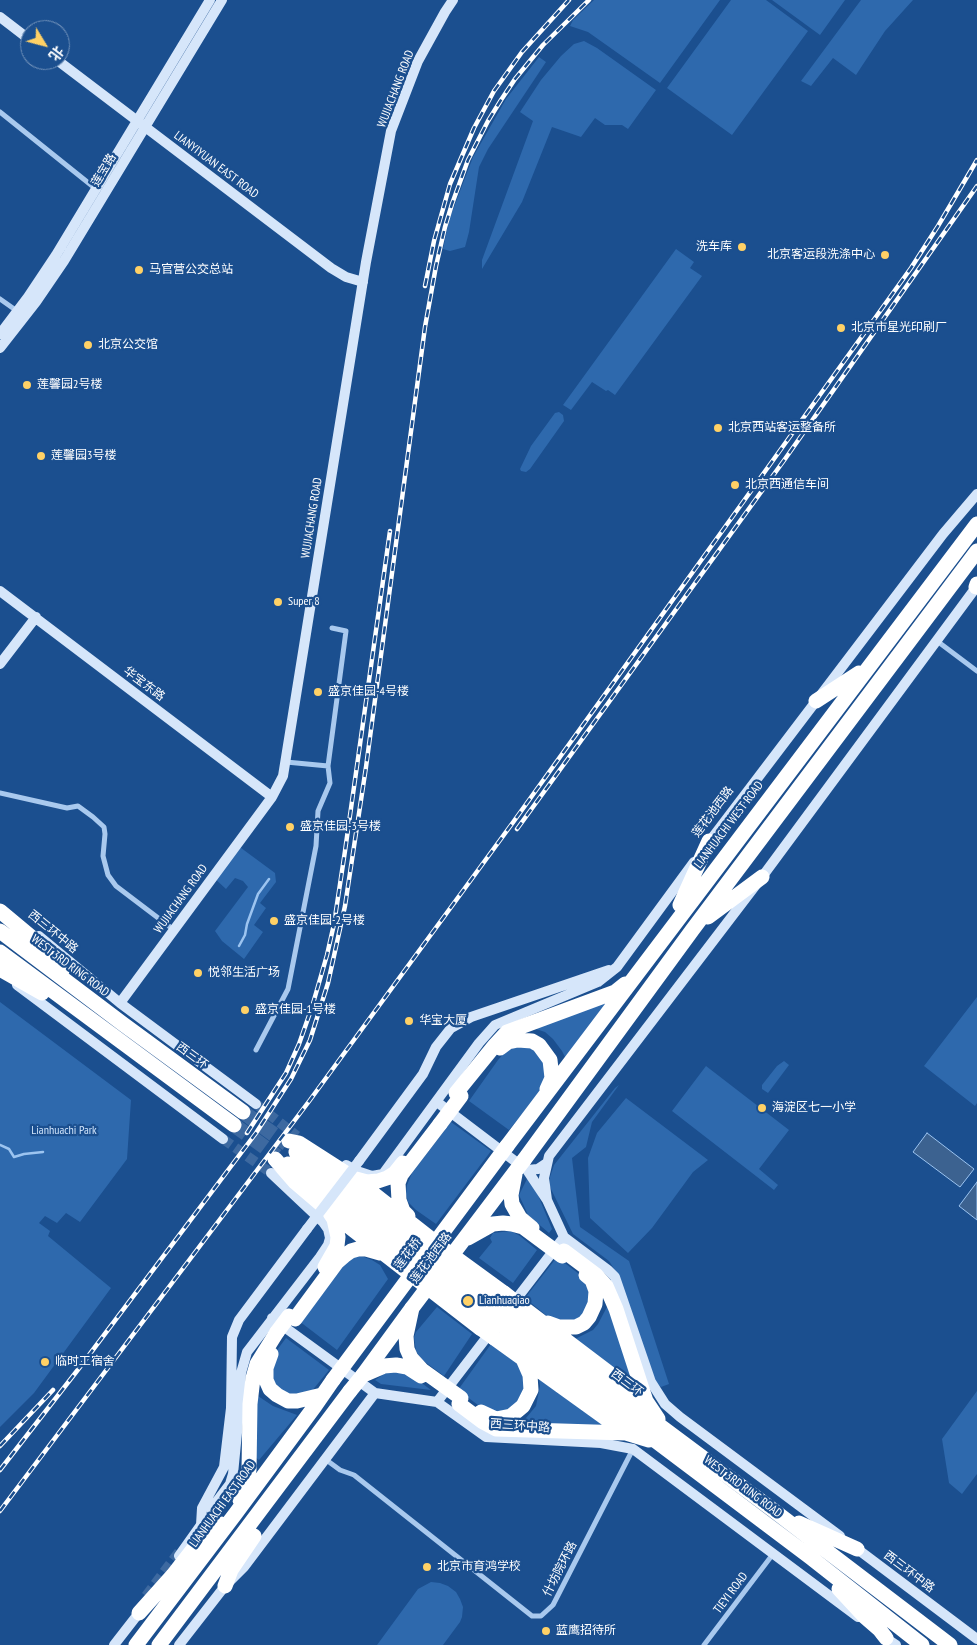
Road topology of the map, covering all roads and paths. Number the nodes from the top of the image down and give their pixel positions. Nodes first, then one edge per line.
1 (210, 0) edge
2 (222, 0) edge
3 (453, 0) edge
4 (0, 17) edge
5 (20, 32) edge
6 (70, 70) edge
7 (0, 112) edge
8 (141, 124) junction
9 (96, 189) junction
10 (363, 282) junction
11 (0, 300) edge
12 (18, 311) junction
13 (0, 334) edge
14 (0, 348) edge
15 (977, 494) edge
16 (977, 524) edge
17 (977, 551) edge
18 (977, 586) edge
19 (0, 590) edge
20 (36, 617) junction
21 (332, 628) dead end
22 (936, 641) junction
23 (0, 664) edge
24 (868, 667) junction
25 (977, 672) edge
26 (816, 701) junction
27 (285, 762) junction
28 (328, 766) junction
29 (0, 793) edge
30 (272, 797) junction
31 (710, 841) junction
32 (762, 877) junction
33 (0, 910) edge
34 (693, 929) junction
35 (174, 930) junction
36 (0, 931) edge
37 (667, 932) junction
38 (0, 952) edge
39 (617, 967) junction
40 (0, 969) edge
41 (0, 973) edge
42 (635, 977) junction
43 (120, 1003) junction
44 (123, 1024) junction
45 (114, 1037) junction
46 (256, 1050) dead end
47 (459, 1095) junction
48 (542, 1100) junction
49 (436, 1102) junction
50 (250, 1108) joint
51 (438, 1122) junction
52 (234, 1125) tunnel mouth
53 (223, 1139) tunnel mouth
54 (507, 1146) joint
55 (283, 1152) junction
56 (547, 1163) junction
57 (522, 1167) junction
58 (352, 1178) junction
59 (548, 1200) junction
60 (329, 1211) junction
61 (416, 1227) junction
62 (464, 1240) junction
63 (563, 1248) junction
64 (383, 1253) junction
65 (412, 1308) junction
66 (492, 1310) junction
67 (292, 1317) junction
68 (538, 1319) junction
69 (506, 1321) junction
70 (277, 1329) junction
71 (523, 1359) junction
72 (363, 1375) junction
73 (333, 1380) joint
74 (375, 1393) junction
75 (322, 1395) junction
76 (460, 1401) junction
77 (646, 1401) junction
78 (437, 1402) junction
79 (235, 1410) junction
80 (626, 1433) junction
81 (661, 1436) junction
82 (633, 1449) junction
83 (325, 1459) junction
84 (268, 1502) junction
85 (211, 1509) dead end
86 (773, 1510) junction
87 (236, 1513) junction
88 (857, 1550) junction
89 (773, 1554) junction
90 (810, 1557) junction
91 (225, 1586) junction
92 (139, 1613) junction
93 (977, 1639) edge
94 (891, 1642) edge
95 (114, 1645) edge
96 (136, 1645) edge
97 (159, 1645) edge
98 (179, 1645) edge
99 (704, 1645) edge
100 (922, 1645) edge
101 (950, 1645) edge

1 - 8 street, 莲宝路
2 - 8 street, 莲宝路
3 - 10 street, WUJIACHANG ROAD
4 - 5 street
6 - 8 street, LIANYIYUAN EAST ROAD
7 - 9 street
8 - 9 street, 莲宝路
8 - 10 street, LIANYIYUAN EAST ROAD
8 - 14 street, 莲宝路
9 - 12 street, 莲宝路
10 - 27 street, WUJIACHANG ROAD
11 - 12 street
12 - 13 street, 莲宝路
15 - 26 street, 莲花池西路
16 - 24 highway, LIANHUACHI WEST ROAD
17 - 34 highway
18 - 22 street
19 - 20 street, 华宝东路
20 - 23 street
20 - 30 street, 华宝东路
21 - 28 street
22 - 25 street
22 - 32 street
24 - 26 highway
24 - 37 highway, LIANHUACHI WEST ROAD
26 - 31 street, 莲花池西路
27 - 28 street
27 - 30 street, WUJIACHANG ROAD
28 - 46 street
29 - 35 street
30 - 35 street, WUJIACHANG ROAD
31 - 37 highway
31 - 39 street, 莲花池西路
32 - 34 highway
32 - 56 street
33 - 43 street, 西三环中路
33 - 44 highway
34 - 57 highway
35 - 43 street, WUJIACHANG ROAD
36 - 44 highway, WEST 3RD RING ROAD
37 - 42 highway, LIANHUACHI WEST ROAD
38 - 45 highway
39 - 49 street, 莲花池西路
39 - 79 street, bridge
40 - 45 highway
41 - 53 street
42 - 47 highway
42 - 48 highway, LIANHUACHI WEST ROAD
43 - 50 street, 西三环中路
44 - 50 highway, 西三环
45 - 52 highway
47 - 48 highway
47 - 51 highway, bridge
48 - 54 highway, LIANHUACHI WEST ROAD
49 - 55 street
49 - 57 street, 西三环中路
51 - 58 highway
51 - 61 highway
54 - 73 highway, 莲花桥, bridge
55 - 58 highway
55 - 60 highway
55 - 66 highway
55 - 70 street
56 - 57 street
56 - 59 street
57 - 59 street, 西三环中路
57 - 62 highway, 莲花池西路, bridge
57 - 63 highway, bridge
58 - 61 highway
59 - 63 street, 西三环中路
60 - 64 highway
60 - 67 highway
61 - 66 highway
62 - 63 highway, bridge
62 - 65 highway, 莲花池西路, bridge
63 - 68 highway
63 - 77 highway
63 - 78 street
63 - 88 street, 西三环中路
64 - 66 highway
64 - 67 highway
65 - 72 highway, 莲花池西路, bridge
65 - 76 highway, bridge
66 - 69 highway, bridge
66 - 69 highway, bridge
67 - 70 highway
68 - 69 highway
68 - 77 highway
69 - 71 highway
69 - 81 highway, 西三环
70 - 74 street, 西三环中路
70 - 75 highway
70 - 79 street
70 - 87 highway
71 - 76 highway
71 - 80 highway
72 - 76 highway, bridge
72 - 84 highway, 莲花池西路, bridge
73 - 75 highway, LIANHUACHI EAST ROAD
74 - 78 street, 西三环中路
74 - 83 street
75 - 87 highway, LIANHUACHI EAST ROAD
76 - 80 highway
77 - 81 highway
78 - 82 street, 西三环中路
79 - 85 street
79 - 92 street
80 - 81 highway
81 - 86 highway, 西三环
81 - 90 highway, WEST 3RD RING ROAD
82 - 83 street, 什坊院环路
82 - 89 street, 西三环中路
83 - 91 street
84 - 91 highway
84 - 97 highway
86 - 88 highway
86 - 101 highway, 西三环
87 - 92 highway
87 - 96 highway, LIANHUACHI EAST ROAD
88 - 93 street, 西三环中路
89 - 94 street, 西三环中路
89 - 99 street, TIEYI ROAD
90 - 94 highway
90 - 100 highway
91 - 98 street
92 - 95 street

